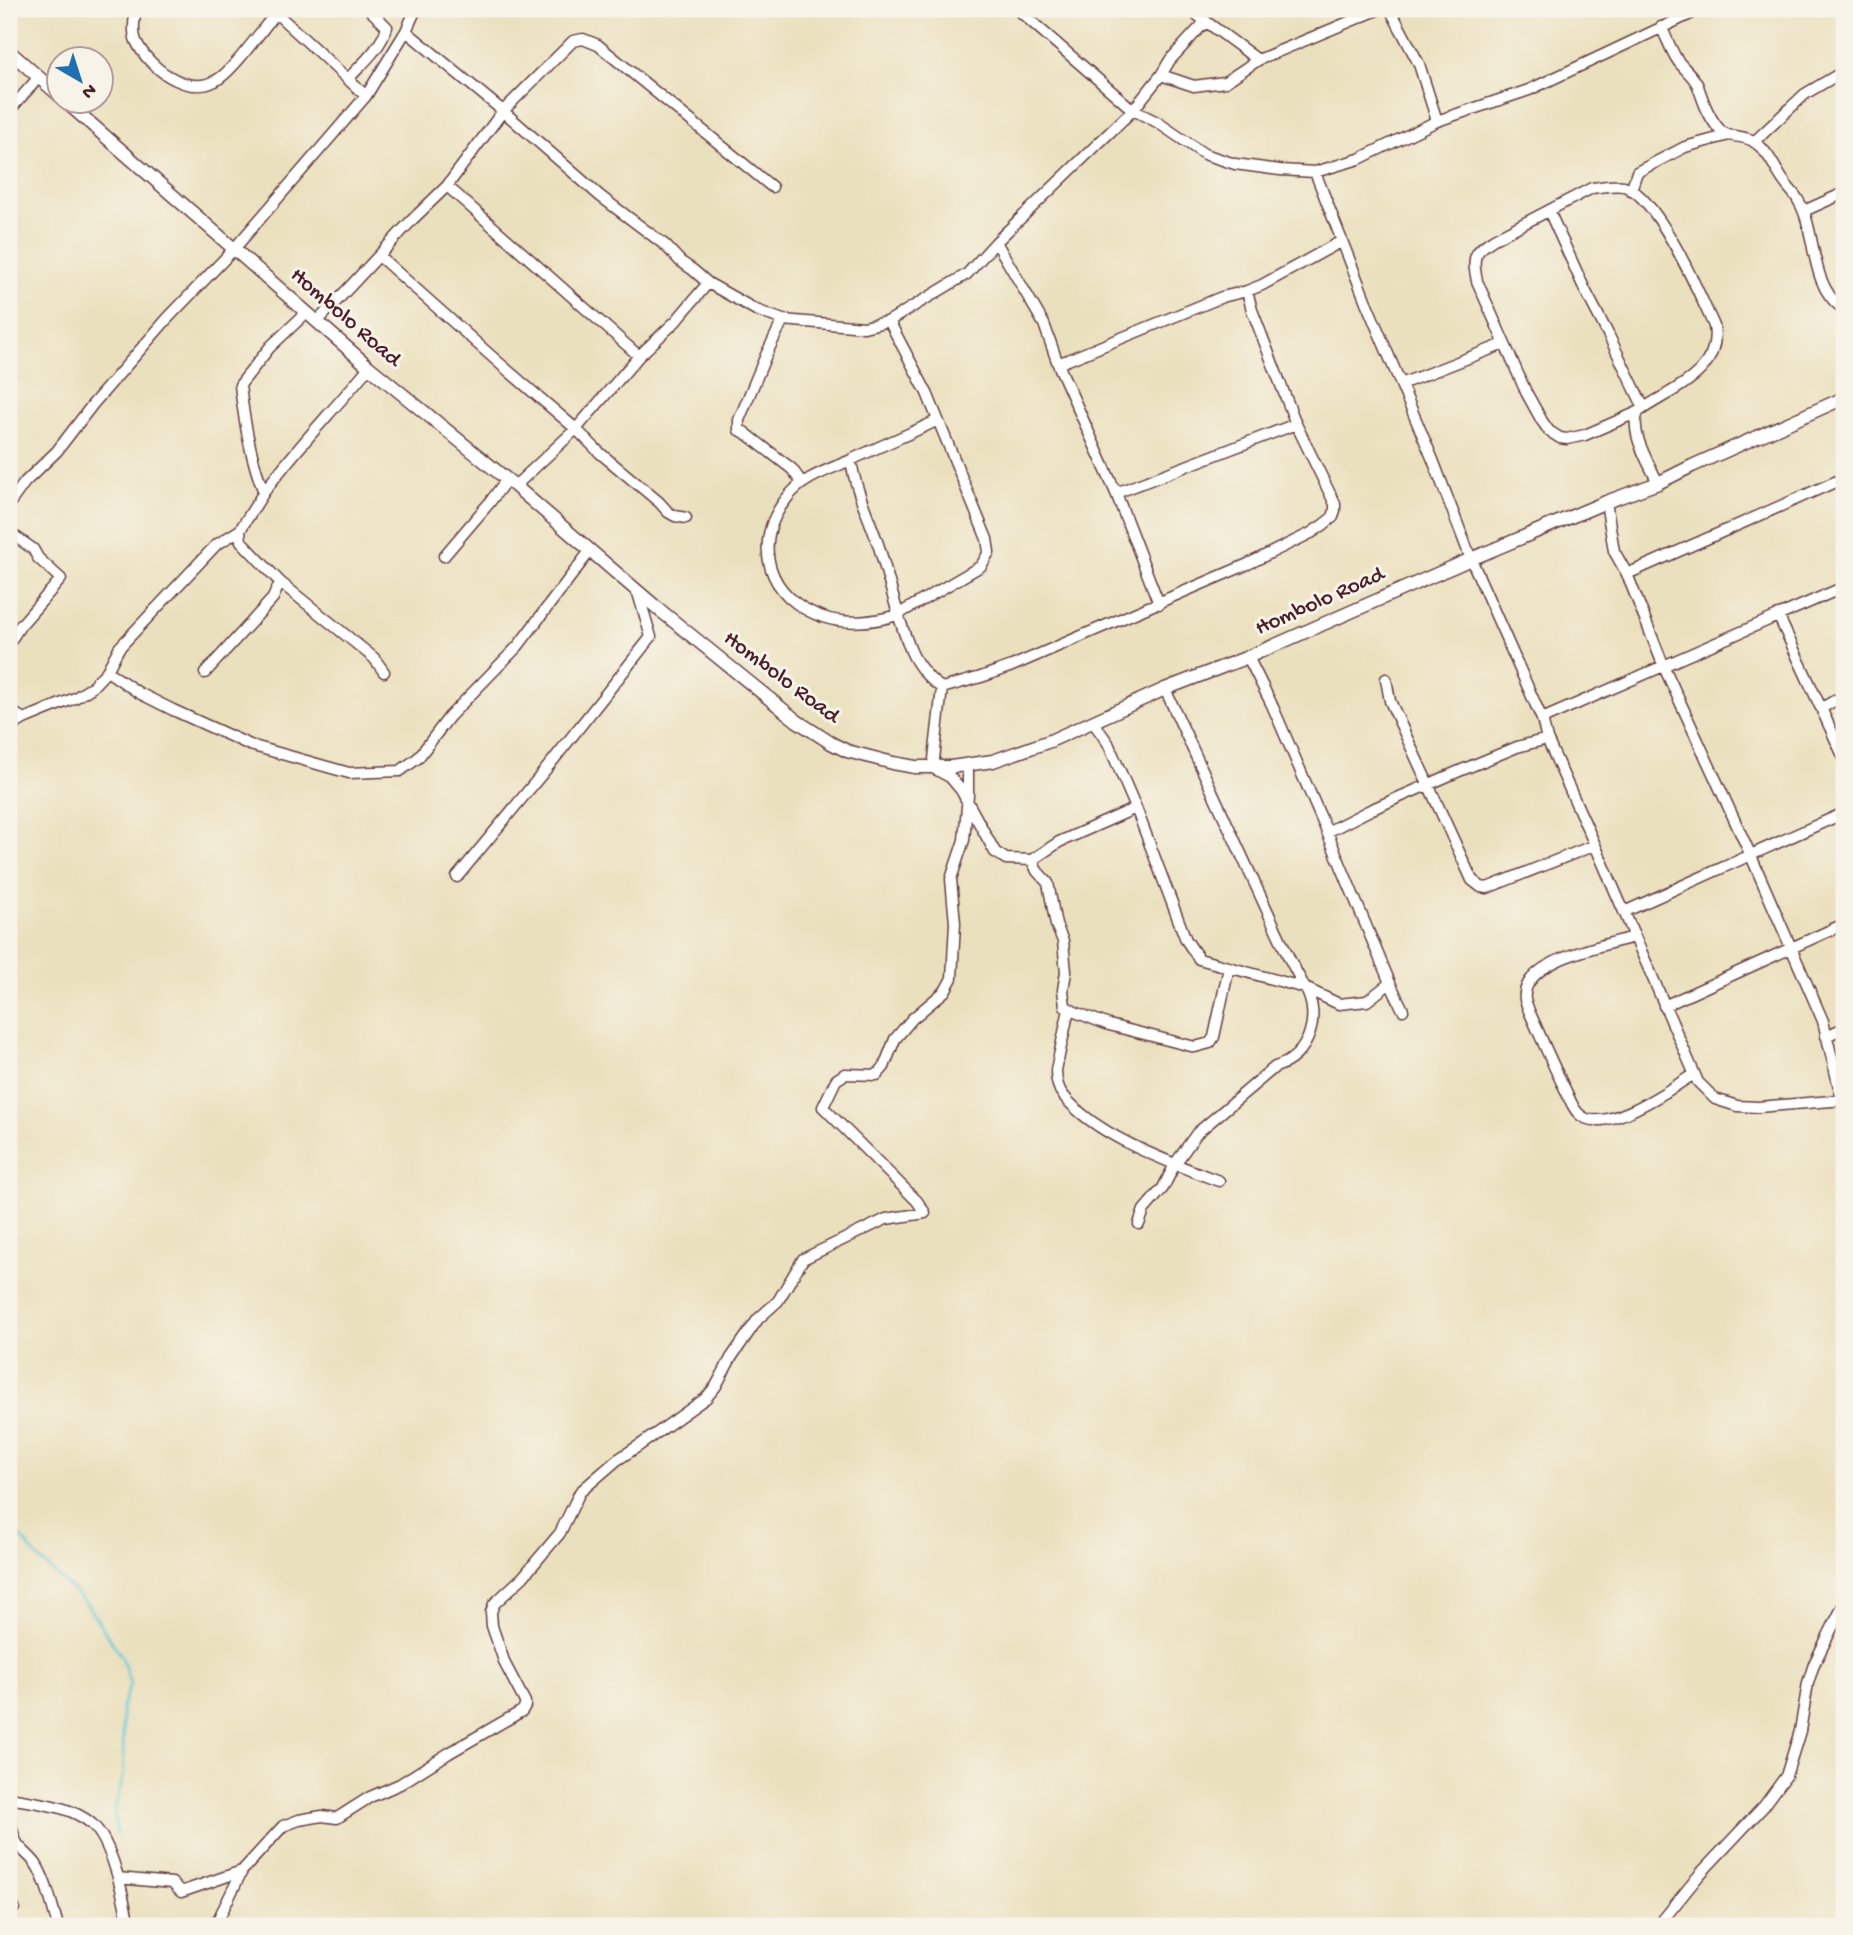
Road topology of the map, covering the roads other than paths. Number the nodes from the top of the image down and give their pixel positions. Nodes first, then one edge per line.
1 (134, 9) edge
2 (369, 9) edge
3 (416, 9) edge
4 (1017, 9) edge
5 (1189, 9) edge
6 (1380, 9) edge
7 (1390, 9) edge
8 (1701, 9) edge
9 (277, 11) edge
10 (1206, 21) junction
11 (1661, 27) junction
12 (406, 31) junction
13 (9, 51) edge
14 (1258, 60) junction
15 (1844, 71) edge
16 (1161, 75) junction
17 (39, 78) junction
18 (348, 79) junction
19 (46, 84) edge
20 (366, 96) junction
21 (1133, 110) junction
22 (9, 111) edge
23 (503, 111) junction
24 (82, 116) edge
25 (1437, 121) junction
26 (1729, 135) junction
27 (1754, 142) junction
28 (1315, 172) junction
29 (447, 186) junction
30 (772, 187) dead end
31 (1631, 190) junction
32 (1844, 193) edge
33 (1549, 211) junction
34 (1804, 211) junction
35 (1342, 241) junction
36 (996, 242) junction
37 (234, 249) junction
38 (379, 256) junction
39 (708, 283) junction
40 (1247, 291) junction
41 (1844, 307) edge
42 (306, 313) junction
43 (783, 320) junction
44 (888, 321) junction
45 (317, 322) junction
46 (1504, 344) junction
47 (639, 356) junction
48 (1058, 364) junction
49 (369, 367) junction
50 (1401, 384) junction
51 (1844, 400) edge
52 (1641, 410) junction
53 (938, 420) junction
54 (1296, 424) junction
55 (576, 429) junction
56 (851, 460) junction
57 (1844, 478) edge
58 (511, 482) junction
59 (802, 483) junction
60 (1658, 483) junction
61 (264, 492) junction
62 (1116, 494) junction
63 (1606, 502) junction
64 (9, 504) edge
65 (686, 518) dead end
66 (240, 530) junction
67 (9, 532) edge
68 (590, 551) junction
69 (444, 556) dead end
70 (1471, 559) junction
71 (1627, 574) junction
72 (280, 582) junction
73 (1844, 587) edge
74 (638, 593) junction
75 (1158, 604) junction
76 (897, 615) junction
77 (1778, 615) junction
78 (9, 643) edge
79 (1248, 657) junction
80 (1664, 667) junction
81 (107, 671) junction
82 (384, 672) dead end
83 (205, 673) dead end
84 (1385, 679) dead end
85 (942, 688) junction
86 (1165, 689) junction
87 (1844, 695) edge
88 (1822, 708) junction
89 (9, 710) edge
90 (24, 719) junction
91 (1542, 719) junction
92 (1093, 722) junction
93 (9, 728) edge
94 (1547, 739) junction
95 (1844, 758) edge
96 (968, 765) junction
97 (933, 768) junction
98 (1429, 786) junction
99 (967, 802) junction
100 (1136, 808) junction
101 (1844, 813) edge
102 (1327, 832) junction
103 (1595, 845) junction
104 (1751, 856) junction
105 (1032, 860) junction
106 (457, 877) dead end
107 (1624, 912) junction
108 (1844, 924) edge
109 (1634, 937) junction
110 (1791, 948) junction
111 (1230, 967) junction
112 (1390, 983) junction
113 (1305, 988) junction
114 (1664, 1006) junction
115 (1069, 1009) junction
116 (1403, 1010) dead end
117 (1844, 1028) edge
118 (1826, 1035) junction
119 (1694, 1074) junction
120 (1844, 1103) edge
121 (1175, 1164) junction
122 (1219, 1181) dead end
123 (1139, 1224) dead end
124 (1844, 1604) edge
125 (9, 1798) edge
126 (9, 1813) edge
127 (242, 1871) junction
128 (118, 1878) junction
129 (58, 1926) edge
130 (129, 1926) edge
131 (215, 1926) edge
132 (1658, 1926) edge

1 - 9 street
2 - 18 street
3 - 12 street
4 - 21 street
5 - 10 street
6 - 14 street
7 - 25 street
8 - 11 street
9 - 18 street
10 - 14 street
10 - 16 street
11 - 25 street
11 - 26 street
12 - 20 street
12 - 23 street
13 - 17 street
14 - 16 street
15 - 27 street
16 - 21 street
17 - 19 street
17 - 22 street
18 - 20 street
20 - 37 street
21 - 28 street
21 - 36 street
23 - 29 street
23 - 30 street
23 - 39 street
24 - 37 street, Hombolo Road
25 - 28 street
26 - 27 street
26 - 31 street
27 - 34 street
28 - 35 street
29 - 38 street
29 - 47 street
31 - 33 street
31 - 52 street
32 - 34 street
33 - 46 street
33 - 52 street
34 - 41 street
35 - 40 street
35 - 50 street
36 - 44 street
36 - 48 street
37 - 42 street, Hombolo Road
37 - 64 street
38 - 45 street
38 - 55 street
39 - 43 street
39 - 47 street
40 - 48 street
40 - 54 street
42 - 45 street, Hombolo Road
42 - 61 street
43 - 44 street
43 - 59 street
44 - 53 street
45 - 49 street, Hombolo Road
46 - 50 street
46 - 52 street
47 - 55 street
48 - 62 street
49 - 58 street, Hombolo Road
49 - 61 street
50 - 70 street
51 - 60 street, Hombolo Road
52 - 60 street
53 - 56 street
53 - 76 street
54 - 62 street
54 - 75 street
55 - 58 street
55 - 65 street
56 - 59 street
56 - 76 street
57 - 71 street
58 - 68 street, Hombolo Road
58 - 69 street
59 - 76 street
60 - 63 street, Hombolo Road
61 - 66 street
62 - 75 street
63 - 70 street, Hombolo Road
63 - 71 street
66 - 72 street
66 - 81 street
67 - 78 street
68 - 74 street, Hombolo Road
68 - 81 street
70 - 79 street, Hombolo Road
70 - 91 street
71 - 80 street
72 - 82 street
72 - 83 street
73 - 77 street
74 - 97 street, Hombolo Road
74 - 106 street
75 - 85 street
76 - 85 street
77 - 80 street
77 - 88 street
79 - 86 street, Hombolo Road
79 - 102 street
80 - 91 street
80 - 104 street
81 - 90 street
84 - 98 street
85 - 97 street
86 - 92 street, Hombolo Road
86 - 113 street
87 - 88 street
88 - 95 street
89 - 90 street
90 - 93 street
91 - 94 street
92 - 96 street, Hombolo Road
92 - 100 street
94 - 98 street
94 - 103 street
96 - 97 street, Hombolo Road
96 - 99 street
97 - 99 street
98 - 102 street
98 - 103 street
99 - 105 street
99 - 127 street
100 - 105 street
100 - 111 street
101 - 104 street
102 - 112 street
103 - 107 street
104 - 107 street
104 - 110 street
105 - 115 street
107 - 109 street
108 - 110 street
109 - 114 street
109 - 119 street
110 - 114 street
110 - 118 street
111 - 113 street
111 - 115 street
112 - 113 street
112 - 116 street
113 - 121 street
114 - 119 street
115 - 121 street
117 - 118 street
118 - 120 street
119 - 120 street
121 - 122 street
121 - 123 street
124 - 132 street
125 - 128 street
126 - 129 street
127 - 128 street
127 - 131 street
128 - 130 street

